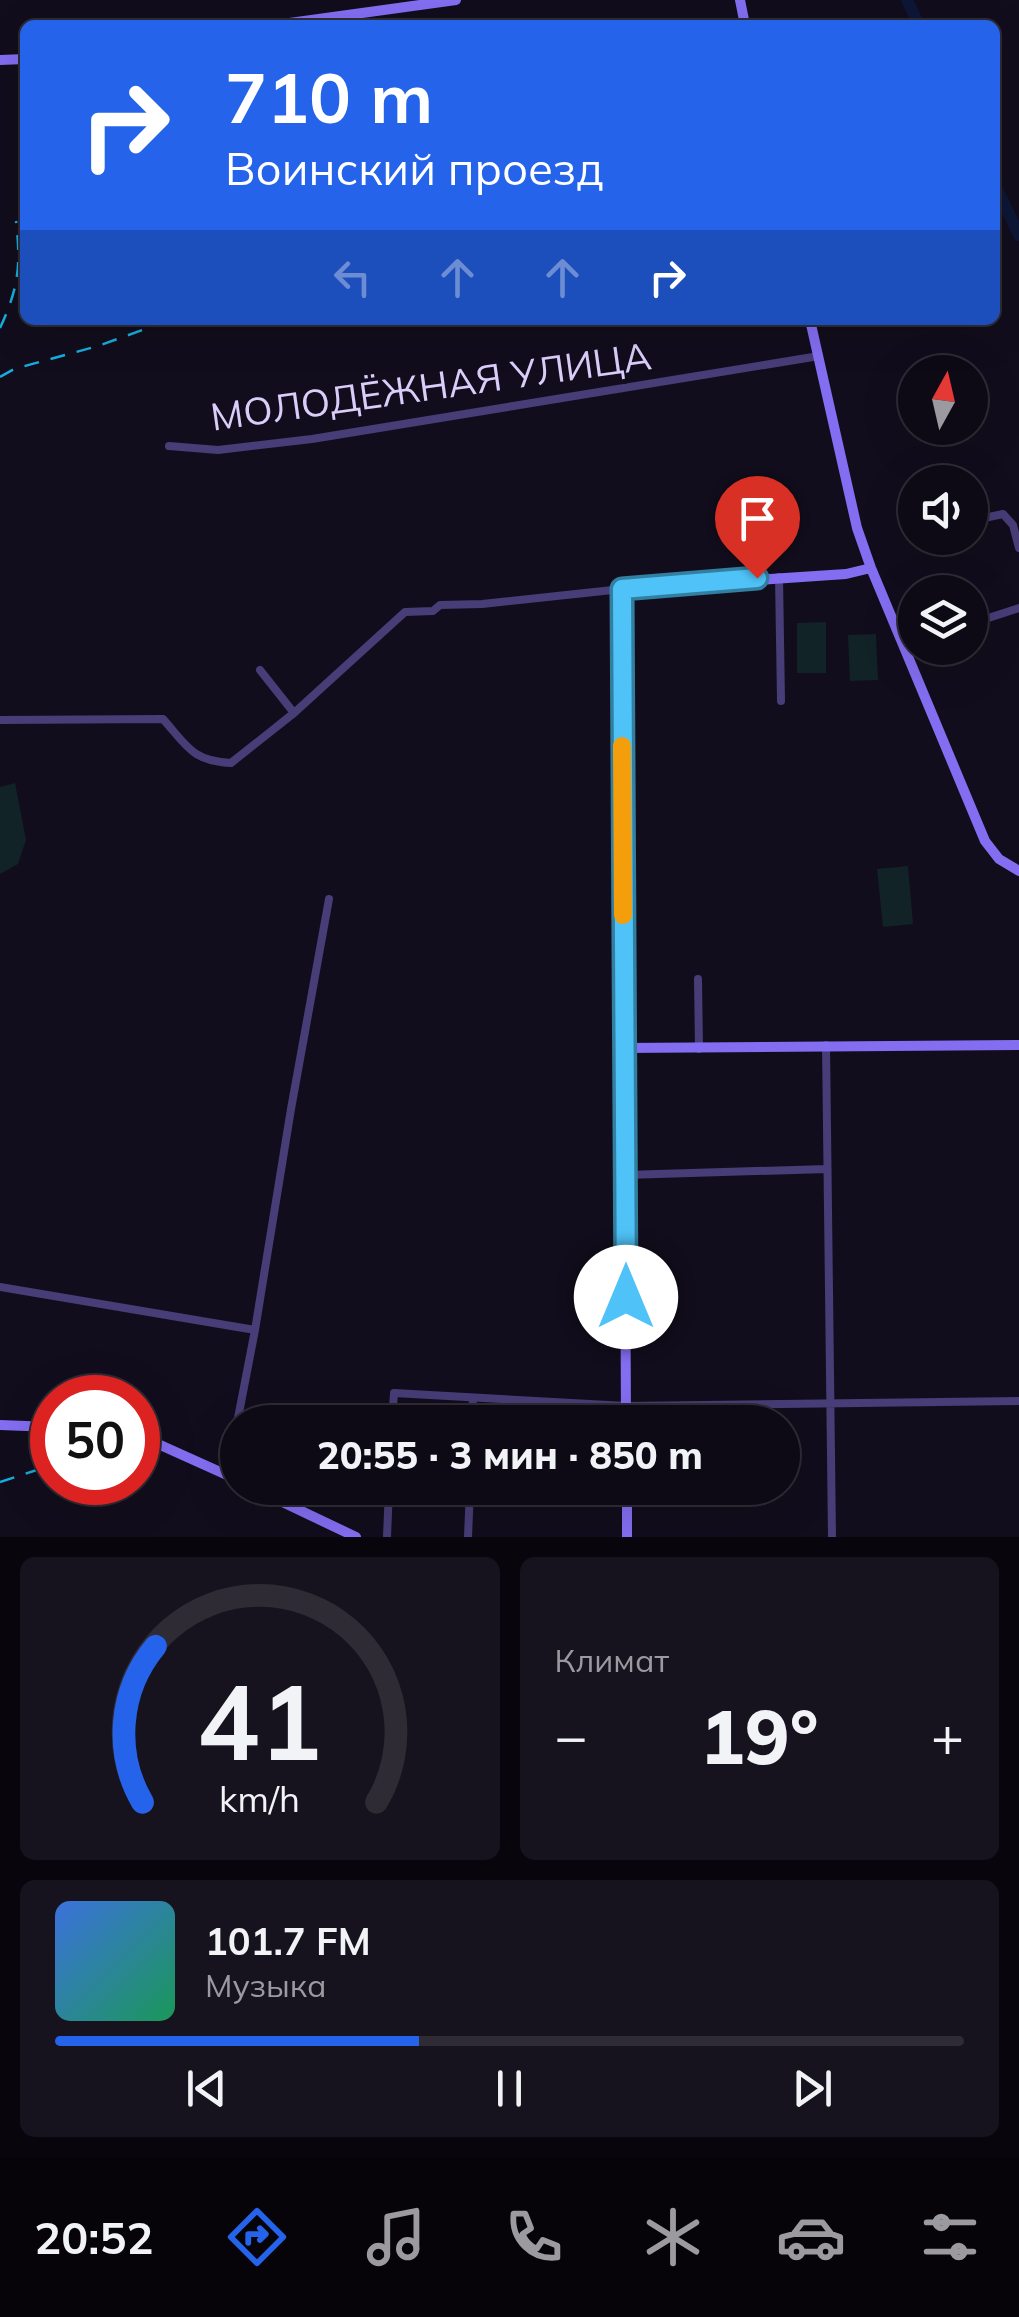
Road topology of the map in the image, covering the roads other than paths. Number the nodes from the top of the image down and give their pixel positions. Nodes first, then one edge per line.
1 (456, 0) edge
2 (311, 20) edge
3 (811, 325) edge
4 (819, 356) junction
5 (169, 446) dead end
6 (988, 518) edge
7 (1019, 548) edge
8 (871, 568) junction
9 (779, 577) junction
10 (622, 589) junction
11 (1019, 608) edge
12 (988, 618) edge
13 (898, 622) edge
14 (917, 665) edge
15 (260, 670) dead end
16 (780, 701) dead end
17 (294, 712) junction
18 (0, 720) edge
19 (1019, 872) edge
20 (329, 898) dead end
21 (698, 979) dead end
22 (1019, 1045) edge
23 (826, 1046) junction
24 (624, 1048) junction
25 (699, 1049) junction
26 (828, 1169) junction
27 (625, 1174) junction
28 (0, 1287) edge
29 (255, 1330) junction
30 (473, 1398) junction
31 (1019, 1401) edge
32 (830, 1404) junction
33 (243, 1405) edge
34 (393, 1405) edge
35 (473, 1405) edge
36 (607, 1405) edge
37 (626, 1405) edge
38 (728, 1405) edge
39 (0, 1425) edge
40 (30, 1426) edge
41 (160, 1445) edge
42 (220, 1473) edge
43 (289, 1505) edge
44 (388, 1505) edge
45 (469, 1505) edge
46 (626, 1505) edge
47 (356, 1537) edge
48 (387, 1537) edge
49 (468, 1537) edge
50 (627, 1537) edge
51 (832, 1537) edge

1 - 2 main road
3 - 4 main road
4 - 5 street, МОЛОДЁЖНАЯ УЛИЦА
4 - 8 main road
6 - 7 street
8 - 9 main road
8 - 13 main road
9 - 10 main road
9 - 16 street
10 - 17 street
10 - 24 main road
11 - 12 street
14 - 19 main road
15 - 17 street
17 - 18 street
20 - 29 street
21 - 25 street
22 - 23 main road
23 - 25 main road
23 - 26 street
24 - 25 main road
24 - 27 main road
26 - 27 street
26 - 32 street
27 - 37 main road
28 - 29 street
29 - 33 street
30 - 34 street
30 - 35 street
30 - 36 street
31 - 32 street
32 - 38 street
32 - 51 street
39 - 40 main road
41 - 42 main road
43 - 47 main road
44 - 48 street
45 - 49 street
46 - 50 main road

